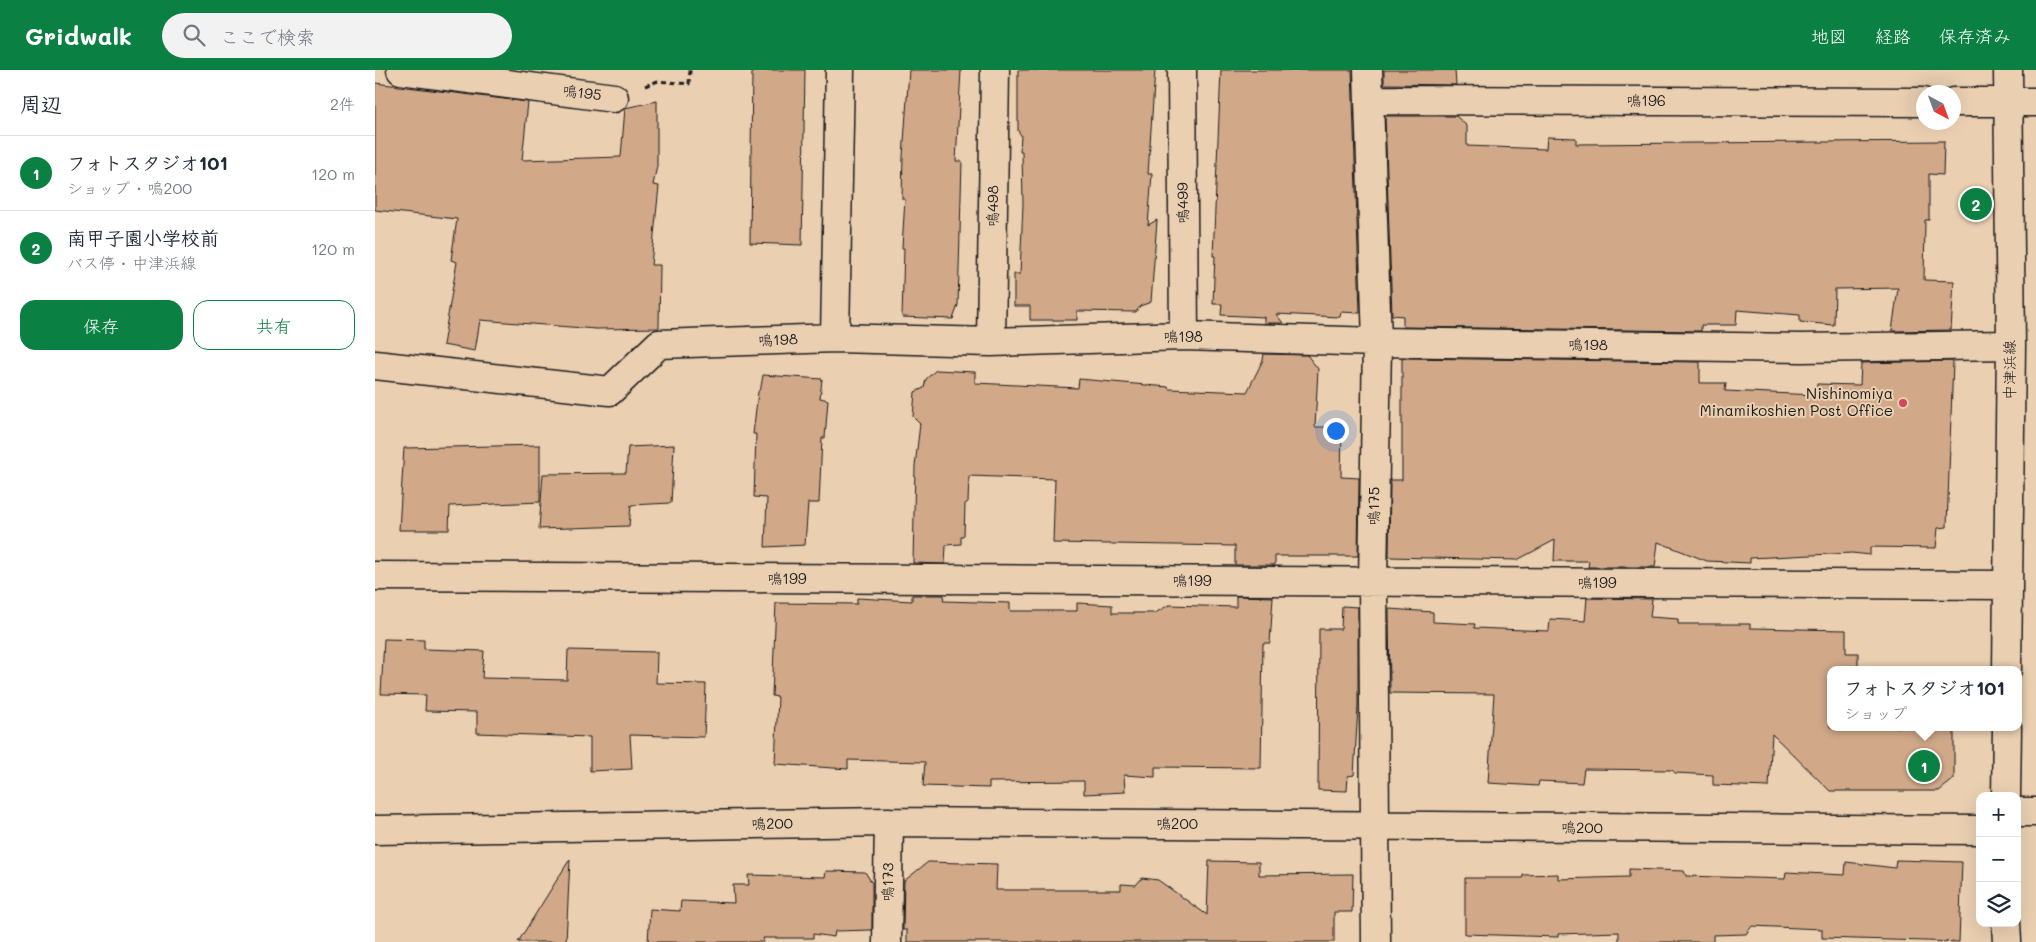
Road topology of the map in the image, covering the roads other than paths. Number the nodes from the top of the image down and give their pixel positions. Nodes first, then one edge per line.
1 (401, 70) edge
2 (840, 70) edge
3 (995, 70) edge
4 (1181, 70) edge
5 (1369, 70) edge
6 (2009, 70) edge
7 (614, 98) road end
8 (1369, 100) junction
9 (1916, 102) edge
10 (1961, 102) edge
11 (2008, 102) junction
12 (2036, 102) edge
13 (1184, 336) junction
14 (835, 338) junction
15 (991, 342) junction
16 (1377, 342) junction
17 (2011, 346) junction
18 (375, 365) edge
19 (375, 576) edge
20 (1373, 582) junction
21 (2008, 585) junction
22 (2007, 666) edge
23 (2007, 731) edge
24 (2006, 792) edge
25 (2021, 812) edge
26 (2036, 812) edge
27 (889, 822) junction
28 (1377, 826) junction
29 (375, 830) edge
30 (1976, 830) edge
31 (2006, 927) edge
32 (887, 942) edge
33 (1377, 942) edge
34 (2007, 942) edge

1 - 7 street, 鳴195
2 - 14 street
3 - 15 street, 鳴498
4 - 13 street, 鳴499
5 - 8 street, 鳴175
6 - 11 street, 中津浜線
8 - 9 street, 鳴196
8 - 16 street, 鳴175
10 - 11 street
11 - 12 street
11 - 17 street, 中津浜線
13 - 15 street, 鳴198
13 - 16 street, 鳴198
14 - 15 street, 鳴198
14 - 18 street, 鳴198
16 - 17 street, 鳴198
16 - 20 street, 鳴175
17 - 21 street, 中津浜線
19 - 20 street, 鳴199
20 - 21 street, 鳴199
20 - 28 street, 鳴175
21 - 22 street, 中津浜線
23 - 24 street
25 - 26 street
27 - 28 street, 鳴200
27 - 29 street, 鳴200
27 - 32 street, 鳴173
28 - 30 street, 鳴200
28 - 33 street, 鳴175
31 - 34 street

